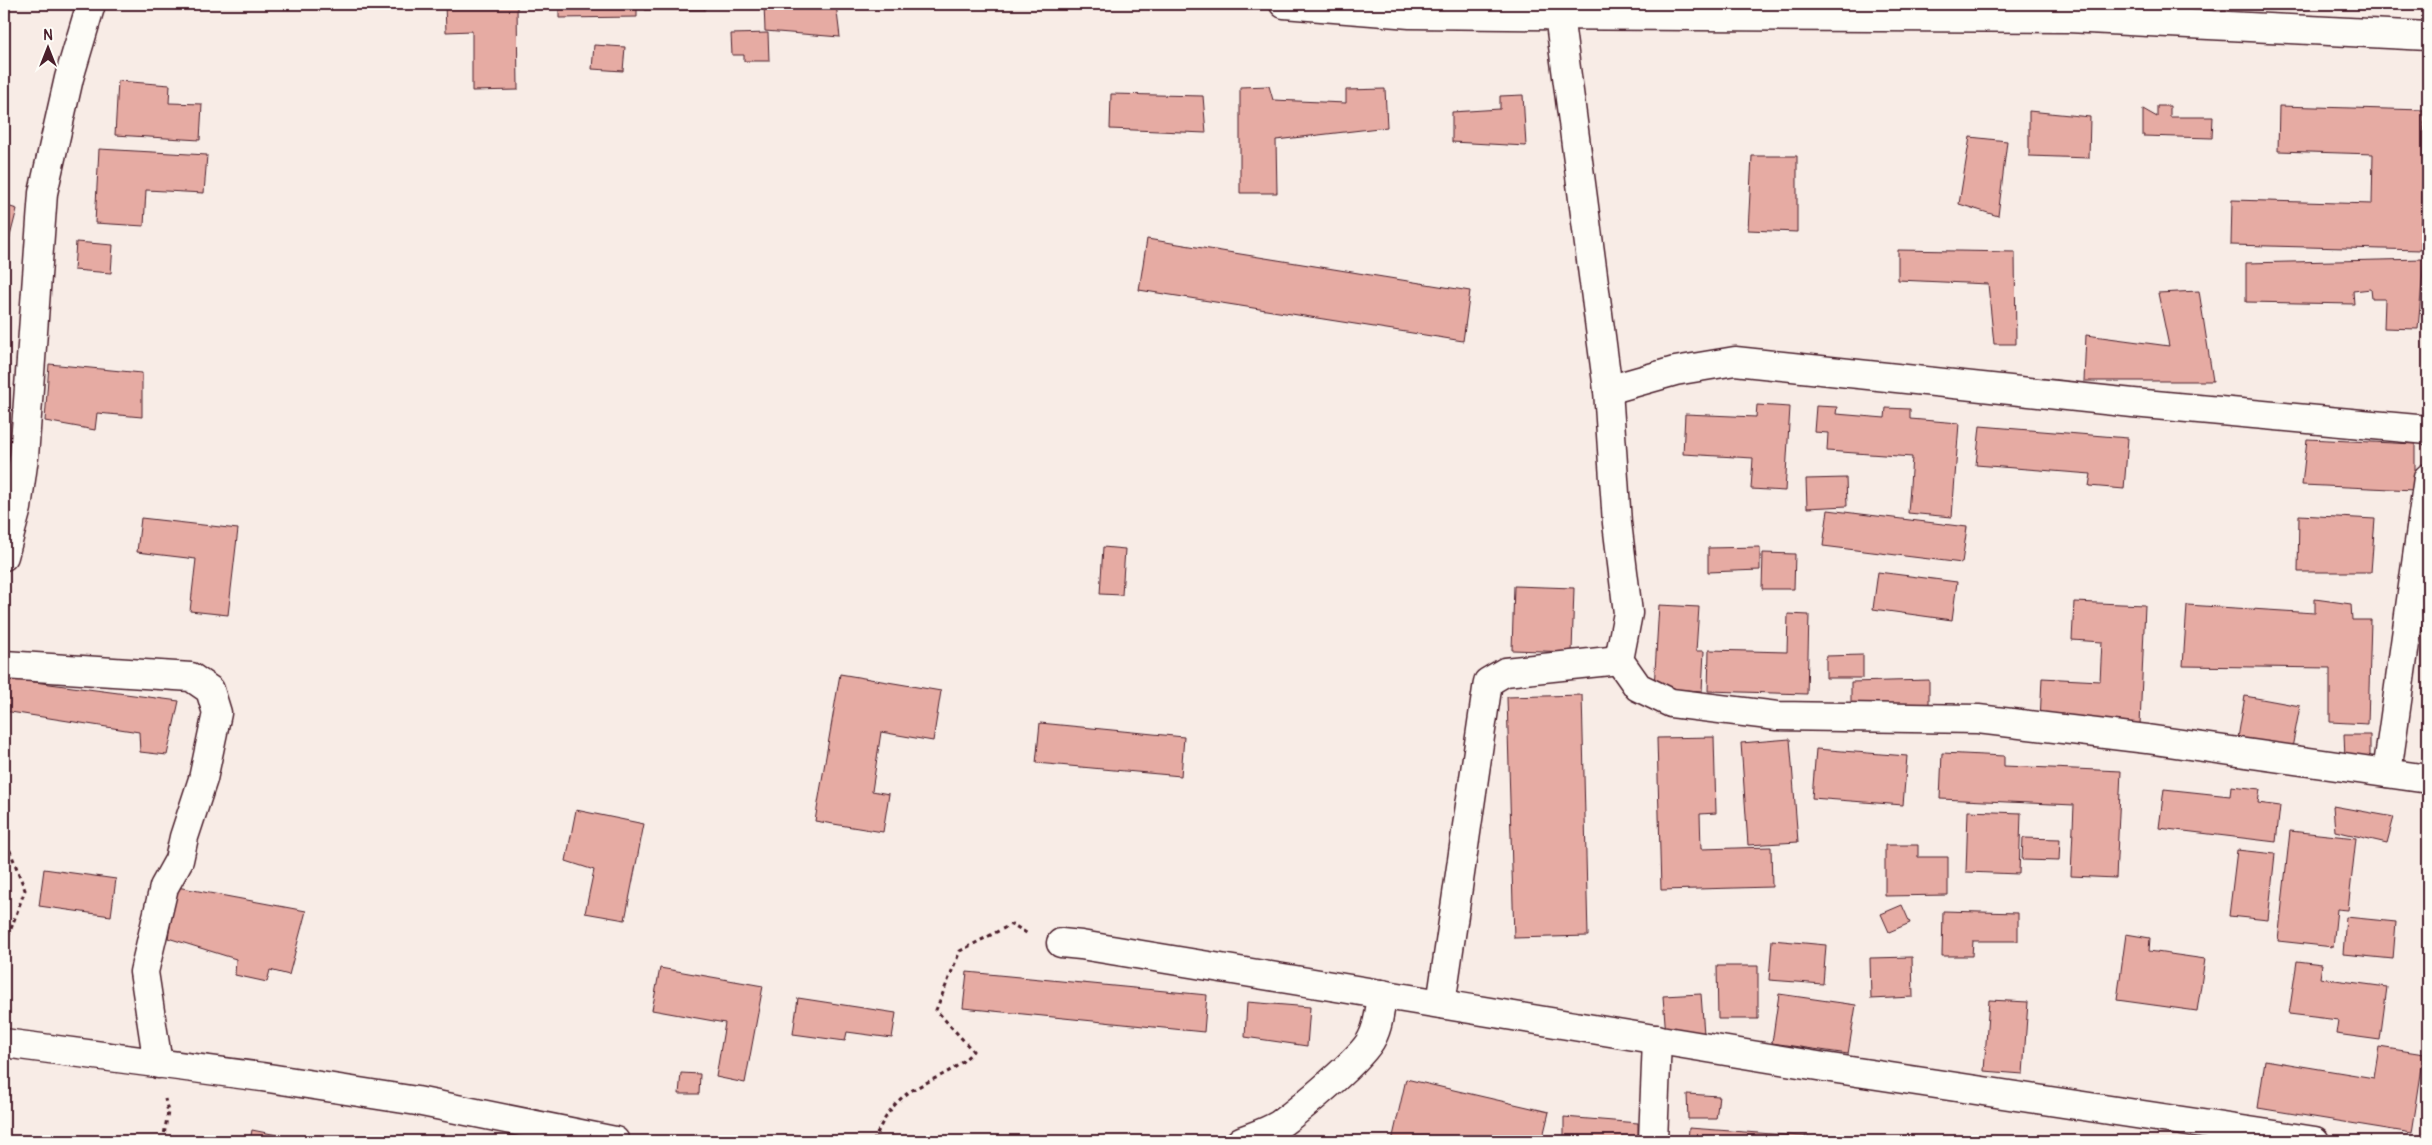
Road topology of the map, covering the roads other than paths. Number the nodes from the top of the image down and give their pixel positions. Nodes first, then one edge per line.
1 (91, 4) edge
2 (1284, 4) edge
3 (1410, 9) edge
4 (2068, 11) edge
5 (2274, 15) edge
6 (1559, 16) junction
7 (2428, 36) edge
8 (1608, 390) junction
9 (2428, 430) edge
10 (14, 455) edge
11 (2428, 478) edge
12 (4, 556) edge
13 (1619, 660) junction
14 (4, 665) edge
15 (2388, 773) junction
16 (2428, 779) edge
17 (1061, 943) road end
18 (1382, 994) junction
19 (1441, 1004) junction
20 (1657, 1039) junction
21 (4, 1044) edge
22 (158, 1064) junction
23 (1279, 1133) edge
24 (615, 1141) edge
25 (1241, 1141) edge
26 (1653, 1141) edge
27 (2315, 1141) edge

1 - 10 street
2 - 3 street
3 - 6 street
4 - 5 street
4 - 6 street
5 - 7 street
6 - 8 street
8 - 9 street
8 - 13 street
10 - 12 street
11 - 15 street
13 - 15 street
13 - 19 street
14 - 22 street
15 - 16 street
17 - 18 street
18 - 19 street
18 - 23 street
19 - 20 street
20 - 26 street
20 - 27 street
21 - 22 street
22 - 24 street
23 - 25 street

